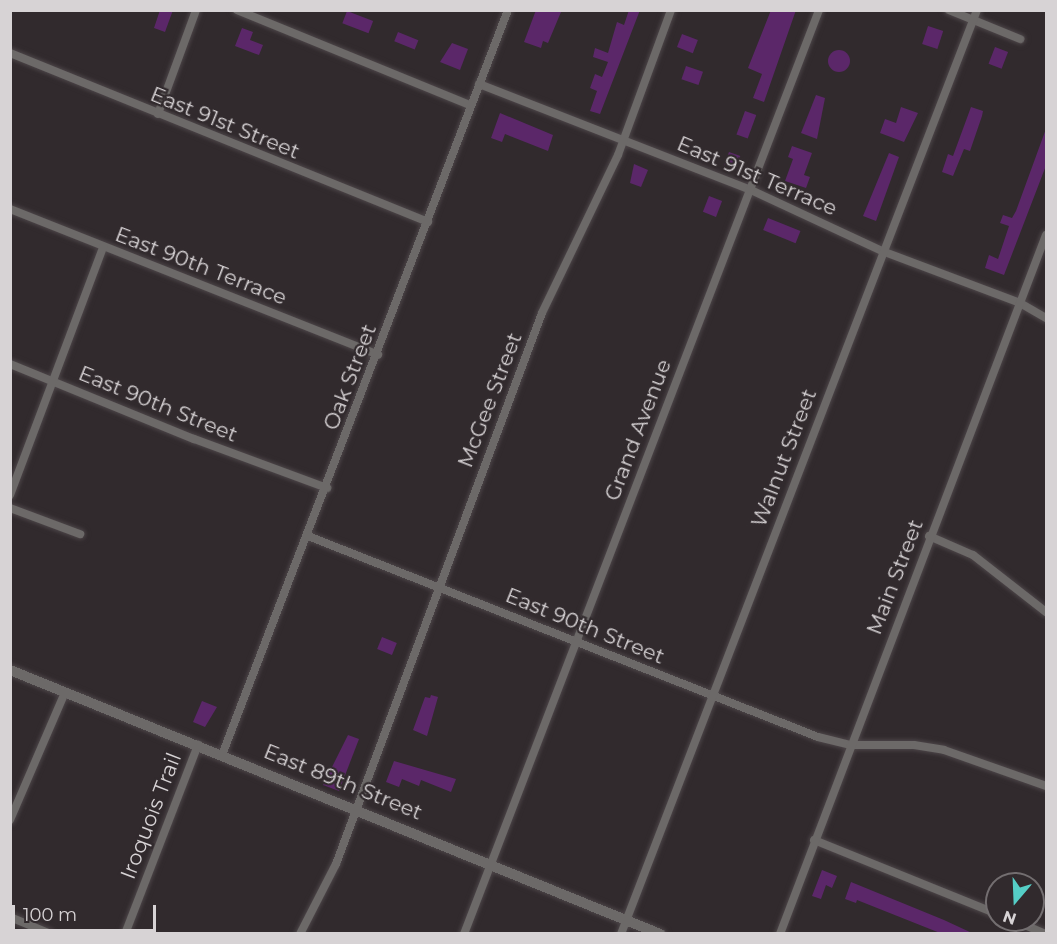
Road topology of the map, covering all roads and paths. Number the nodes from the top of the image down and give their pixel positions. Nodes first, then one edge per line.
1 (196, 10) edge
2 (237, 10) edge
3 (508, 10) edge
4 (671, 10) edge
5 (819, 10) edge
6 (949, 10) edge
7 (977, 10) edge
8 (973, 21) junction
9 (1020, 39) dead end
10 (10, 54) edge
11 (479, 84) junction
12 (470, 105) junction
13 (158, 114) junction
14 (623, 140) junction
15 (752, 190) junction
16 (10, 208) edge
17 (428, 222) junction
18 (1047, 235) edge
19 (103, 247) junction
20 (882, 251) junction
21 (1020, 303) junction
22 (1047, 318) edge
23 (378, 355) junction
24 (10, 364) edge
25 (51, 380) junction
26 (327, 488) junction
27 (10, 495) edge
28 (10, 508) edge
29 (80, 534) dead end
30 (308, 536) junction
31 (929, 536) junction
32 (438, 588) junction
33 (1047, 612) edge
34 (575, 642) junction
35 (10, 670) edge
36 (65, 692) junction
37 (712, 696) junction
38 (198, 745) junction
39 (850, 745) junction
40 (222, 754) junction
41 (1047, 786) edge
42 (357, 809) junction
43 (10, 820) edge
44 (814, 840) junction
45 (493, 863) junction
46 (985, 909) edge
47 (10, 917) edge
48 (627, 920) junction
49 (51, 933) edge
50 (125, 933) edge
51 (300, 933) edge
52 (464, 933) edge
53 (621, 933) edge
54 (660, 933) edge
55 (780, 933) edge

1 - 13 street
2 - 12 street
3 - 11 street, Oak Street
4 - 14 street, McGee Street
5 - 15 street, Grand Avenue
6 - 8 street
7 - 8 street, Walnut Street
8 - 9 street
8 - 20 street, Walnut Street
10 - 13 street, East 91st Street
11 - 12 street, Oak Street
11 - 14 street, East 91st Terrace
12 - 17 street, Oak Street
13 - 17 street, East 91st Street
14 - 15 street, East 91st Terrace
14 - 32 street, McGee Street
15 - 20 street, East 91st Terrace
15 - 34 street, Grand Avenue
16 - 19 street, East 90th Terrace
17 - 23 street, Oak Street
18 - 21 street, Main Street
19 - 23 street, East 90th Terrace
19 - 25 street
20 - 21 street, East 91st Terrace
20 - 37 street, Walnut Street
21 - 22 street, East 91st Terrace
21 - 31 street, Main Street
23 - 26 street, Oak Street
24 - 25 street, East 90th Street
25 - 26 street, East 90th Street
25 - 27 street
26 - 30 street, Oak Street
28 - 29 street
30 - 32 street, East 90th Street
30 - 40 street, Oak Street
31 - 33 street
31 - 39 street, Main Street
32 - 34 street, East 90th Street
32 - 42 street, McGee Street
34 - 37 street, East 90th Street
34 - 45 street, Grand Avenue
35 - 36 street, East 89th Street
36 - 38 street, East 89th Street
36 - 43 street
37 - 39 street, East 90th Street
37 - 48 street, Walnut Street
38 - 40 street, East 89th Street
38 - 50 street, Iroquois Trail
39 - 41 street, East 90th Street
39 - 44 street, Main Street
40 - 42 street, East 89th Street
42 - 45 street, East 89th Street
42 - 51 street, McGee Street
44 - 46 street
44 - 55 street, Main Street
45 - 48 street, East 89th Street
45 - 52 street, Grand Avenue
47 - 49 street
48 - 53 street, Walnut Street
48 - 54 street, East 89th Street

